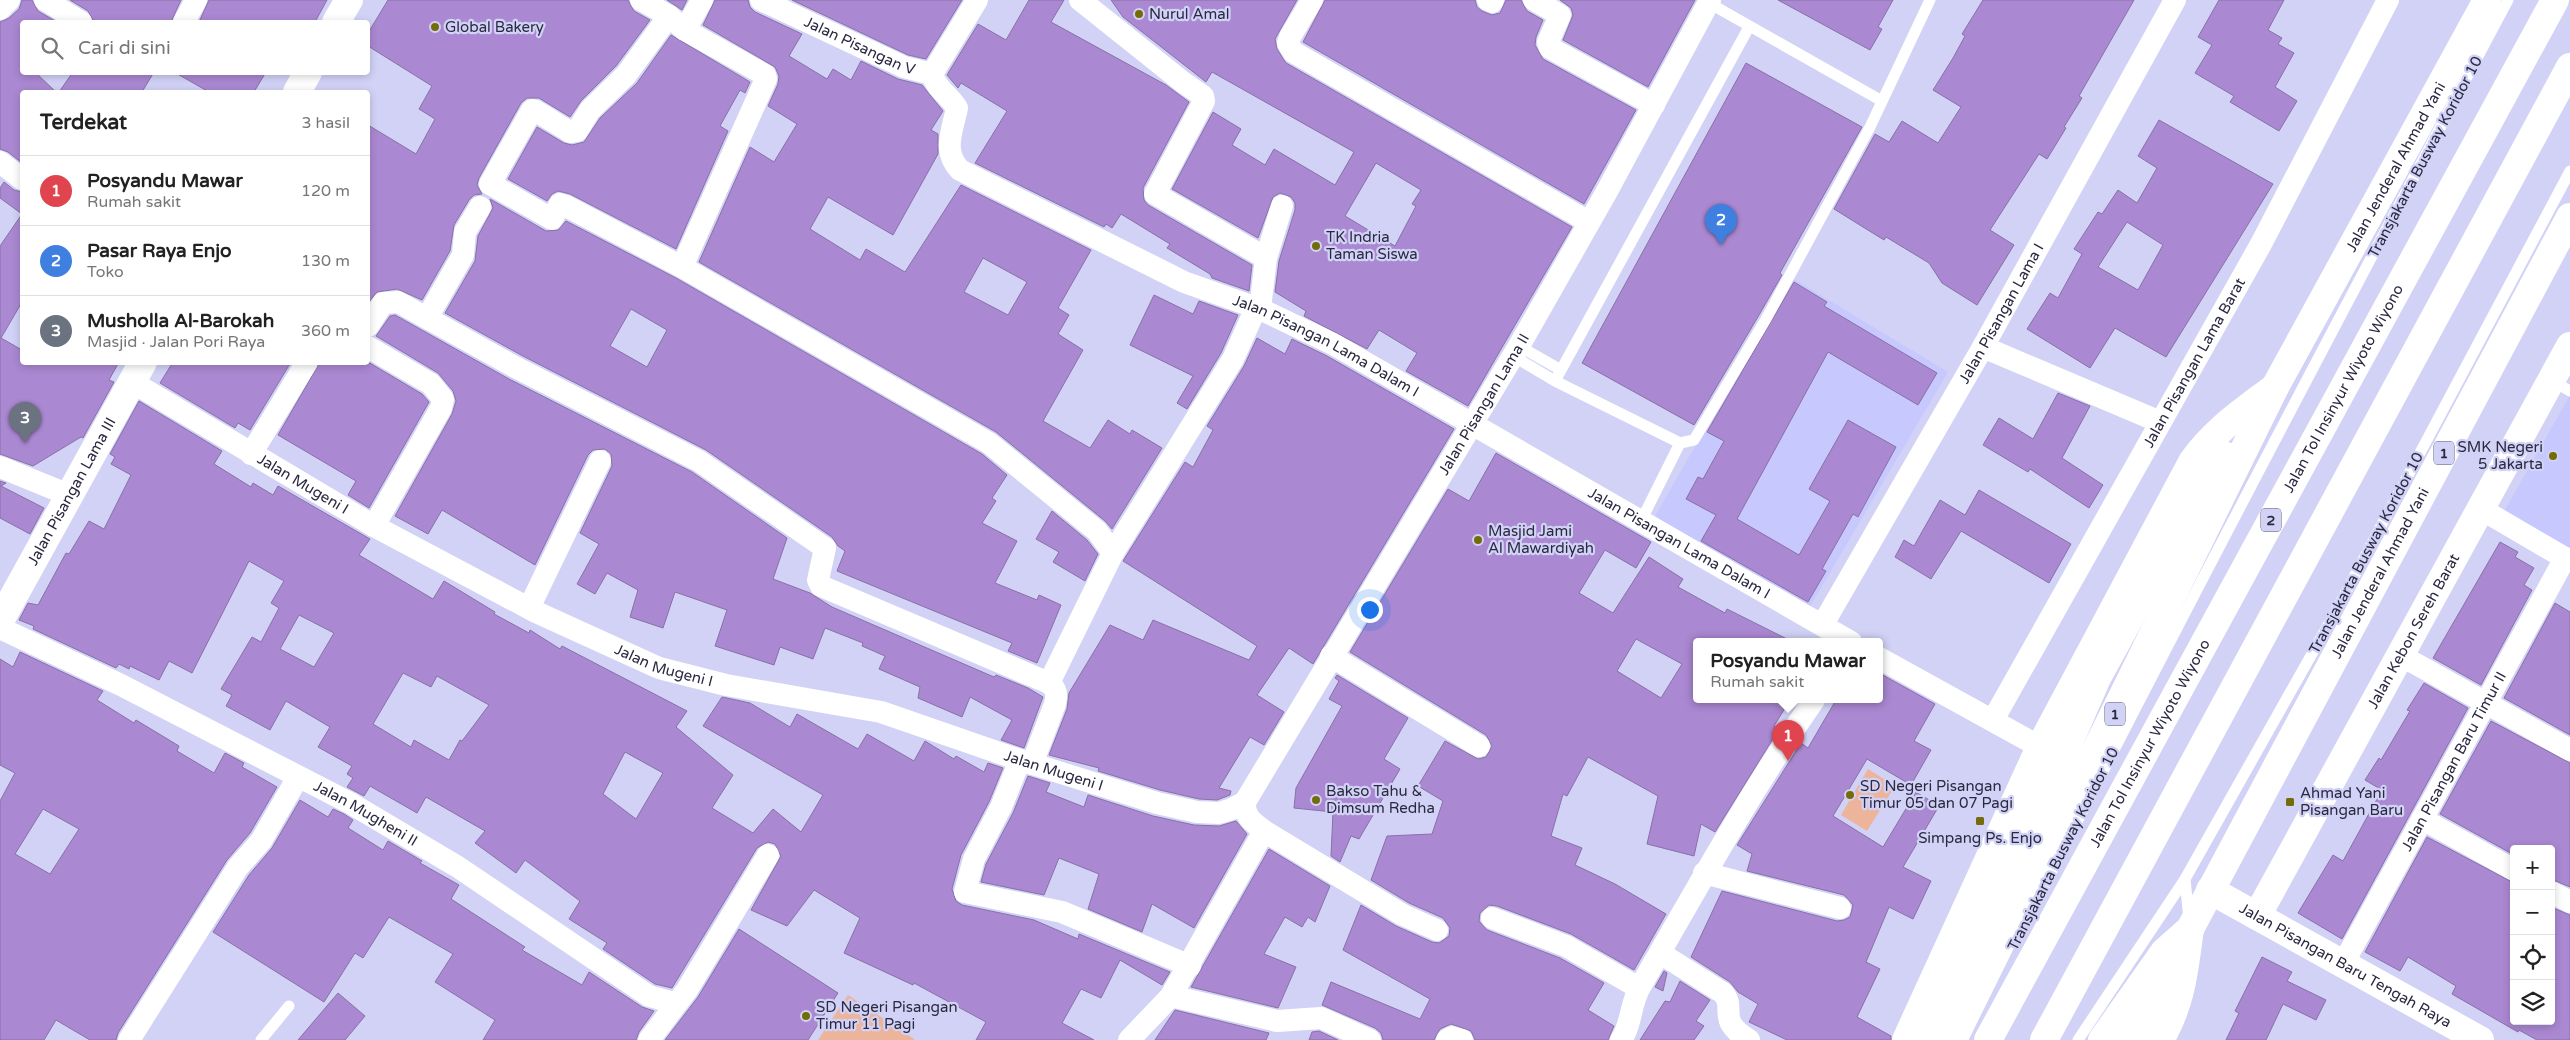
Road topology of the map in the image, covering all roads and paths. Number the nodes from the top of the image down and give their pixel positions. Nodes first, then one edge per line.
1 (8, 0) edge
2 (45, 0) edge
3 (196, 0) edge
4 (348, 0) edge
5 (641, 0) edge
6 (702, 0) edge
7 (761, 0) edge
8 (977, 0) edge
9 (1312, 0) edge
10 (1488, 0) edge
11 (1494, 0) edge
12 (1534, 0) edge
13 (1930, 0) edge
14 (2175, 0) edge
15 (2388, 0) edge
16 (2487, 0) edge
17 (2508, 0) edge
18 (2555, 0) edge
19 (1710, 1) edge
20 (1088, 2) edge
21 (0, 9) edge
22 (78, 20) edge
23 (185, 20) edge
24 (337, 20) edge
25 (677, 23) junction
26 (1749, 27) junction
27 (2570, 67) edge
28 (932, 74) junction
29 (306, 75) edge
30 (298, 90) edge
31 (1882, 101) junction
32 (1654, 105) junction
33 (0, 162) edge
34 (2570, 172) edge
35 (20, 177) edge
36 (1282, 206) dead end
37 (480, 207) dead end
38 (2570, 218) edge
39 (1590, 222) junction
40 (1266, 258) junction
41 (682, 267) junction
42 (1258, 308) junction
43 (427, 318) junction
44 (370, 323) edge
45 (2570, 346) edge
46 (1983, 347) junction
47 (370, 348) edge
48 (1516, 351) junction
49 (305, 365) edge
50 (2312, 366) junction
51 (1561, 370) junction
52 (137, 372) edge
53 (1554, 381) junction
54 (2560, 386) edge
55 (2275, 387) junction
56 (2160, 422) junction
57 (1473, 424) junction
58 (1680, 443) junction
59 (251, 454) junction
60 (600, 461) dead end
61 (0, 468) edge
62 (70, 495) junction
63 (2480, 509) junction
64 (1641, 520) junction
65 (374, 526) junction
66 (1113, 553) junction
67 (2568, 560) edge
68 (529, 608) junction
69 (0, 621) edge
70 (1823, 624) junction
71 (0, 628) edge
72 (1844, 638) edge
73 (2400, 655) junction
74 (1331, 656) junction
75 (1883, 660) edge
76 (1049, 683) junction
77 (2486, 702) junction
78 (1812, 703) edge
79 (1993, 720) junction
80 (1479, 746) dead end
81 (2040, 747) junction
82 (2570, 750) edge
83 (1026, 762) junction
84 (298, 777) junction
85 (1245, 802) junction
86 (2422, 818) junction
87 (1264, 831) junction
88 (768, 855) dead end
89 (2510, 868) edge
90 (1704, 873) junction
91 (2185, 879) junction
92 (2210, 890) junction
93 (2555, 894) edge
94 (2570, 902) edge
95 (1840, 908) dead end
96 (2257, 916) junction
97 (1492, 918) dead end
98 (2024, 927) dead end
99 (2190, 928) junction
100 (1437, 930) dead end
101 (1660, 953) junction
102 (2343, 964) junction
103 (1190, 966) junction
104 (1639, 988) junction
105 (1171, 996) junction
106 (675, 1003) junction
107 (289, 1006) dead end
108 (1970, 1038) edge
109 (129, 1040) edge
110 (261, 1040) edge
111 (649, 1040) edge
112 (1129, 1040) edge
113 (1370, 1040) edge
114 (1446, 1040) edge
115 (1462, 1040) edge
116 (1621, 1040) edge
117 (1749, 1040) edge
118 (1906, 1040) edge
119 (1930, 1040) edge
120 (2044, 1040) edge
121 (2078, 1040) edge
122 (2102, 1040) edge
123 (2132, 1040) edge
124 (2160, 1040) edge
125 (2480, 1040) edge

1 - 21 street
2 - 22 street
3 - 23 street
4 - 24 main road
5 - 25 street
6 - 25 street
7 - 28 street, Jalan Pisangan V
8 - 28 street
9 - 39 street
10 - 11 street
12 - 32 street
13 - 31 lane
14 - 46 street, Jalan Pisangan Lama I
15 - 56 street, Jalan Pisangan Lama Barat
16 - 55 main road, Jalan Jenderal Ahmad Yani / 1
17 - 50 lane, Transjakarta Busway Koridor 10
18 - 108 main road, Jalan Tol Insinyur Wiyoto Wiyono / 2
19 - 26 lane
19 - 32 street, Jalan Pisangan Lama II
20 - 40 street
25 - 41 street
25 - 41 street
26 - 31 lane
26 - 51 lane
27 - 120 main road
28 - 42 street, Jalan Pisangan Lama Dalam I
29 - 30 main road
31 - 58 lane
32 - 39 street, Jalan Pisangan Lama II
33 - 35 street
34 - 91 lane, Transjakarta Busway Koridor 10
36 - 40 street
37 - 43 street
38 - 92 main road, Jalan Jenderal Ahmad Yani / 1
39 - 48 street, Jalan Pisangan Lama II
40 - 42 street
41 - 66 street
42 - 57 street, Jalan Pisangan Lama Dalam I
42 - 66 street
43 - 44 street
43 - 76 street
45 - 54 main road, Jalan Kebon Sereh Barat
46 - 56 street
46 - 70 street, Jalan Pisangan Lama I
47 - 65 street
48 - 51 lane
48 - 53 lane
48 - 57 street, Jalan Pisangan Lama II
49 - 59 street
50 - 55 lane
50 - 98 lane, Transjakarta Busway Koridor 10
51 - 53 lane
52 - 59 street, Jalan Mugeni I
52 - 62 main road, Jalan Pisangan Lama III
53 - 58 lane
54 - 63 main road, Jalan Kebon Sereh Barat
55 - 81 main road, Jalan Jenderal Ahmad Yani / 1
55 - 108 main road, Jalan Jenderal Ahmad Yani / 1
55 - 119 main road
56 - 79 street, Jalan Pisangan Lama Barat
57 - 64 street, Jalan Pisangan Lama Dalam I
57 - 74 street, Jalan Pisangan Lama II
58 - 64 lane
59 - 65 street, Jalan Mugeni I
60 - 68 street
61 - 62 street
62 - 69 main road, Jalan Pisangan Lama III
63 - 67 street
63 - 73 main road, Jalan Kebon Sereh Barat
64 - 70 street, Jalan Pisangan Lama Dalam I
65 - 68 street, Jalan Mugeni I
66 - 76 street
67 - 77 street, Jalan Pisangan Baru Timur II
68 - 83 street, Jalan Mugeni I
70 - 72 street, Jalan Pisangan Lama Dalam I
71 - 84 street, Jalan Mugheni II
73 - 77 street
73 - 96 main road, Jalan Kebon Sereh Barat
74 - 80 street
74 - 85 street, Jalan Pisangan Lama II
75 - 79 street
76 - 83 street
77 - 82 street
77 - 86 street, Jalan Pisangan Baru Timur II
78 - 90 street
79 - 81 street
81 - 118 main road, Jalan Jenderal Ahmad Yani / 1
83 - 85 street, Jalan Mugeni I
83 - 103 street
84 - 106 street, Jalan Mugheni II
84 - 109 street
85 - 87 street
86 - 89 street
86 - 102 street, Jalan Pisangan Baru Timur II
87 - 100 street
87 - 103 street
88 - 106 street
90 - 95 street
90 - 101 street
91 - 99 lane
91 - 121 lane, Transjakarta Busway Koridor 10
92 - 96 main road, Jalan Pisangan Baru Tengah Raya
92 - 99 main road, Jalan Jenderal Ahmad Yani / 1
93 - 94 street
96 - 102 main road, Jalan Pisangan Baru Tengah Raya
97 - 104 street
99 - 122 main road, Jalan Jenderal Ahmad Yani / 1
99 - 123 main road
99 - 124 main road, Jalan Jenderal Ahmad Yani / 1
101 - 104 street
101 - 117 street
102 - 125 main road, Jalan Pisangan Baru Tengah Raya
103 - 105 street
104 - 116 street
105 - 112 street
105 - 113 street
106 - 111 street
107 - 110 lane
114 - 115 street

